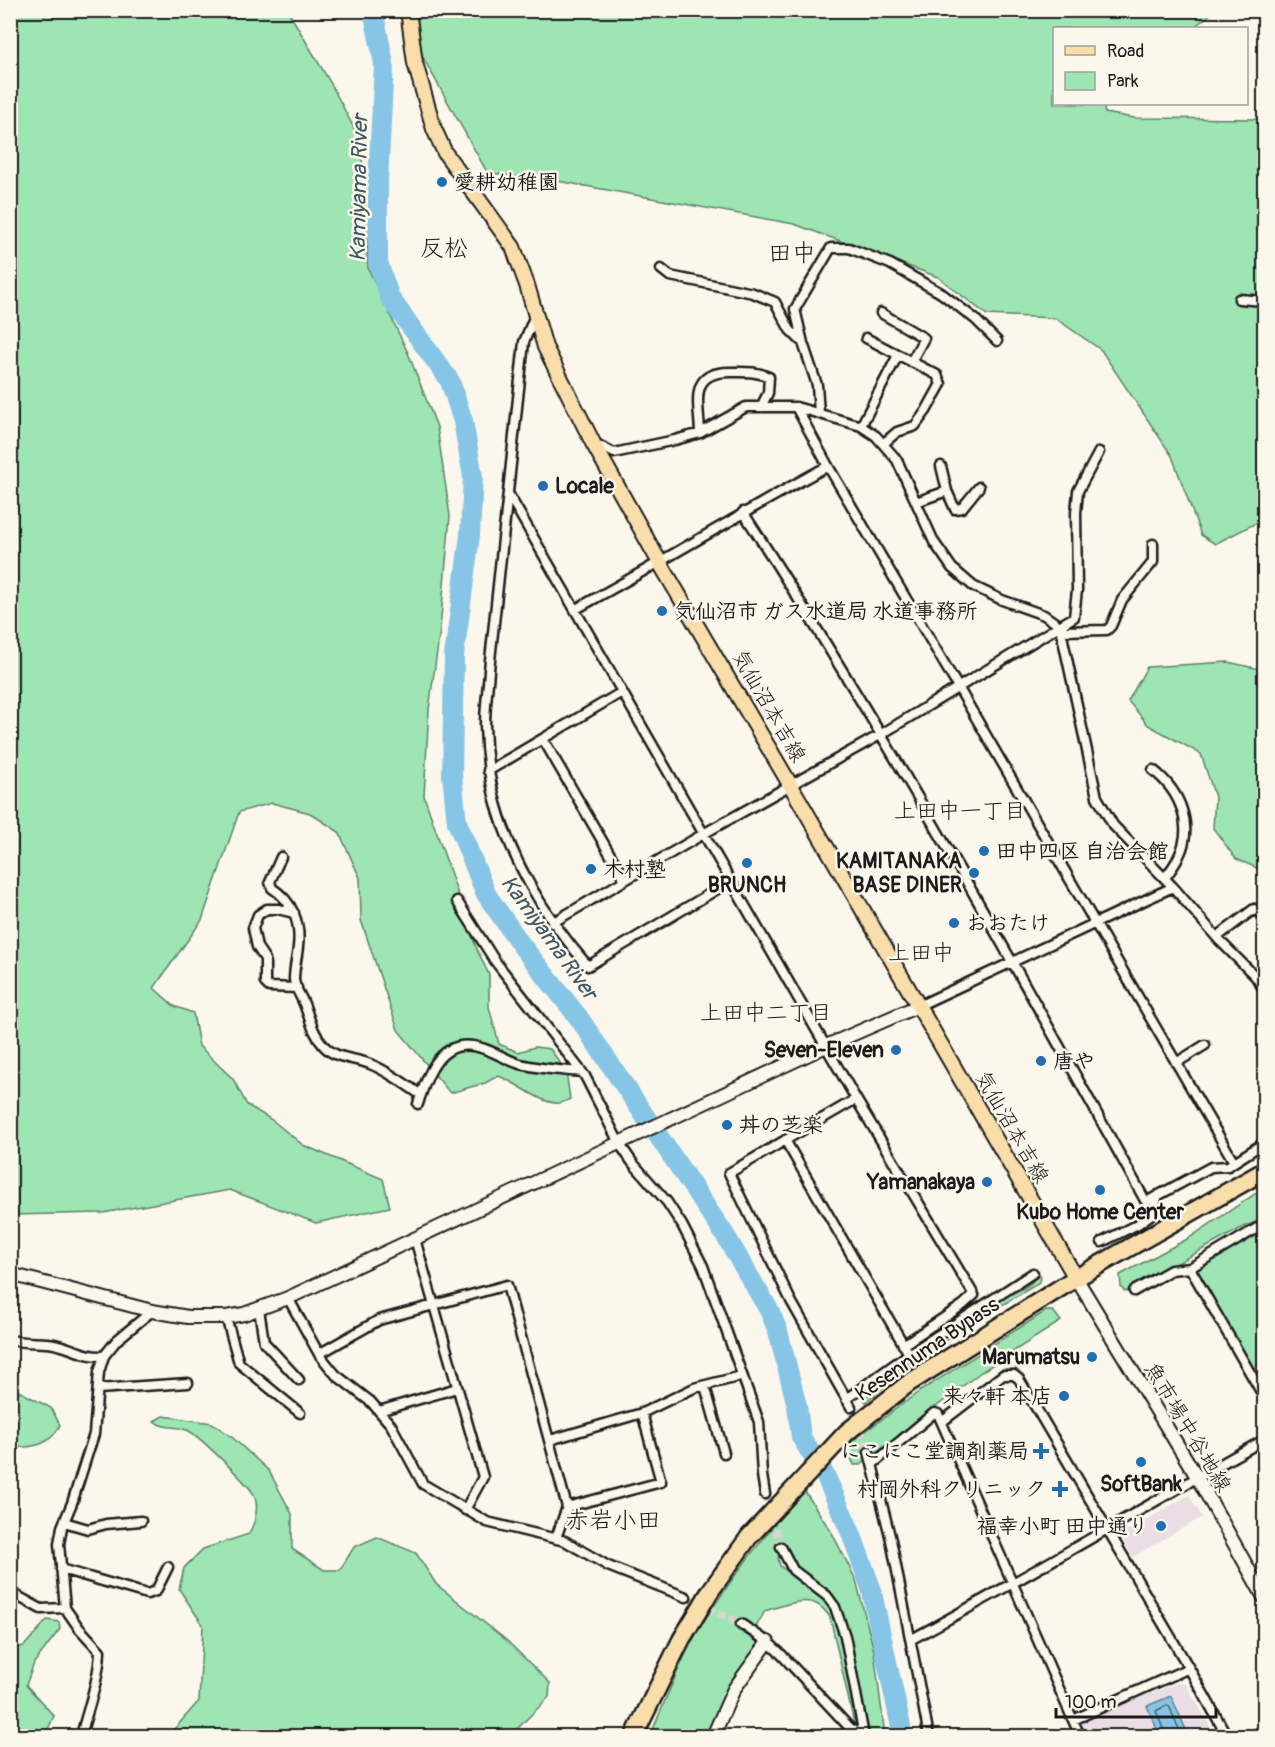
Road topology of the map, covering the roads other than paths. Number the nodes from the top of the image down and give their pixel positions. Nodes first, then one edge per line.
1 (408, 10) edge
2 (661, 269) dead end
3 (1239, 299) dead end
4 (1264, 301) edge
5 (881, 313) dead end
6 (535, 315) junction
7 (866, 338) dead end
8 (997, 341) dead end
9 (803, 343) junction
10 (898, 355) junction
11 (911, 362) junction
12 (761, 407) junction
13 (796, 407) junction
14 (819, 413) junction
15 (861, 426) junction
16 (700, 433) junction
17 (593, 443) junction
18 (884, 443) junction
19 (1099, 452) dead end
20 (828, 466) junction
21 (940, 466) dead end
22 (979, 487) dead end
23 (947, 491) junction
24 (508, 495) junction
25 (916, 502) junction
26 (743, 512) junction
27 (1154, 544) dead end
28 (660, 563) junction
29 (576, 609) junction
30 (1061, 628) junction
31 (958, 687) junction
32 (622, 692) junction
33 (880, 735) junction
34 (543, 739) junction
35 (1153, 770) dead end
36 (488, 771) junction
37 (791, 786) junction
38 (705, 833) junction
39 (281, 857) dead end
40 (1165, 878) junction
41 (625, 879) junction
42 (731, 881) junction
43 (1173, 886) junction
44 (457, 901) dead end
45 (294, 913) junction
46 (1264, 917) edge
47 (552, 923) junction
48 (1095, 923) junction
49 (1217, 937) junction
50 (1012, 960) junction
51 (297, 988) junction
52 (1264, 990) edge
53 (918, 1006) junction
54 (1204, 1045) dead end
55 (826, 1046) junction
56 (1176, 1063) junction
57 (582, 1072) junction
58 (856, 1099) junction
59 (785, 1140) junction
60 (621, 1142) junction
61 (1264, 1143) edge
62 (1234, 1162) junction
63 (1264, 1171) edge
64 (1158, 1195) junction
65 (1264, 1224) edge
66 (416, 1239) junction
67 (1102, 1242) dead end
68 (1190, 1268) junction
69 (10, 1274) edge
70 (1033, 1274) dead end
71 (1076, 1278) junction
72 (1134, 1292) dead end
73 (288, 1298) junction
74 (433, 1305) junction
75 (259, 1309) junction
76 (152, 1311) junction
77 (226, 1317) junction
78 (10, 1340) edge
79 (903, 1345) junction
80 (319, 1354) junction
81 (909, 1354) junction
82 (104, 1356) junction
83 (742, 1376) junction
84 (299, 1380) dead end
85 (188, 1383) dead end
86 (705, 1386) junction
87 (457, 1388) junction
88 (98, 1389) junction
89 (1264, 1397) edge
90 (846, 1399) junction
91 (851, 1407) tunnel mouth
92 (379, 1411) junction
93 (300, 1413) dead end
94 (642, 1413) junction
95 (943, 1421) junction
96 (549, 1440) junction
97 (1264, 1440) edge
98 (869, 1452) tunnel mouth
99 (724, 1453) dead end
100 (873, 1463) junction
101 (1197, 1477) junction
102 (765, 1494) tunnel mouth
103 (567, 1507) junction
104 (465, 1510) junction
105 (141, 1521) dead end
106 (64, 1522) junction
107 (1107, 1528) junction
108 (556, 1538) junction
109 (781, 1547) tunnel mouth
110 (168, 1568) dead end
111 (61, 1569) junction
112 (1013, 1584) junction
113 (10, 1592) edge
114 (686, 1597) tunnel mouth
115 (1264, 1597) edge
116 (66, 1608) junction
117 (741, 1624) tunnel mouth
118 (912, 1639) junction
119 (768, 1642) junction
120 (1189, 1668) junction
121 (1073, 1720) junction
122 (1264, 1731) edge
123 (81, 1737) edge
124 (634, 1737) edge
125 (713, 1737) edge
126 (864, 1737) edge
127 (929, 1737) edge
128 (1080, 1737) edge
129 (1227, 1737) edge
130 (1252, 1737) edge

1 - 6 main road, 気仙沼本吉線
2 - 9 street
3 - 4 street
5 - 11 street
6 - 17 main road, 気仙沼本吉線
6 - 24 street
7 - 10 street
8 - 9 street
9 - 14 street
10 - 11 street
10 - 15 street
11 - 18 street
12 - 13 street
12 - 16 street
12 - 16 street
13 - 14 street
13 - 20 street
14 - 15 street
15 - 18 street
16 - 17 street
17 - 28 main road, 気仙沼本吉線
18 - 25 street
19 - 30 street
20 - 26 street
20 - 31 street
21 - 23 street
22 - 23 street
23 - 25 street
24 - 29 street
24 - 36 street
25 - 30 street
26 - 28 street
26 - 33 street
27 - 30 street
28 - 29 street
28 - 37 main road, 気仙沼本吉線
29 - 32 street
30 - 31 street
30 - 40 street
31 - 33 street
31 - 48 street
32 - 34 street
32 - 38 street
33 - 37 street
33 - 50 street
34 - 36 street
34 - 41 street
35 - 40 street
36 - 47 street
37 - 38 street
37 - 53 main road, 気仙沼本吉線
38 - 41 street
38 - 42 street
39 - 45 street
40 - 43 street
41 - 47 street
42 - 47 street
42 - 55 street
43 - 48 street
43 - 49 street
44 - 57 street
45 - 51 street
45 - 51 street
46 - 49 street
48 - 50 street
48 - 56 street
49 - 52 street
50 - 53 street
50 - 64 street
51 - 57 street
53 - 55 street
53 - 71 main road, 気仙沼本吉線
54 - 56 street
55 - 58 street
55 - 60 street
56 - 62 street
57 - 60 street
58 - 59 street
58 - 79 street
59 - 79 street
59 - 90 street
60 - 66 street
60 - 83 street
61 - 62 street
62 - 64 street
63 - 71 highway, Kesennuma Bypass
64 - 67 street
65 - 68 street
66 - 73 street
66 - 74 street
68 - 72 street
68 - 89 street
69 - 76 street
70 - 81 street
71 - 101 street, 魚市場中谷地線
71 - 124 highway, Kesennuma Bypass
73 - 75 street
73 - 80 street
74 - 80 street
74 - 87 street
74 - 96 street
75 - 77 street
75 - 84 street
76 - 77 street
76 - 82 street
77 - 93 street
78 - 82 street
79 - 81 street
80 - 92 street
81 - 90 street
82 - 88 street
83 - 86 street
83 - 102 street
85 - 88 street
86 - 94 street
86 - 99 street
87 - 92 street
87 - 104 street
88 - 106 street
90 - 91 street
92 - 104 street
94 - 96 street
94 - 103 street
95 - 100 street
95 - 107 street
95 - 112 street
96 - 103 street
97 - 101 street
98 - 100 street
100 - 118 street
101 - 107 street
101 - 115 street, 魚市場中谷地線
103 - 108 street
104 - 108 street
105 - 106 street
106 - 111 street
107 - 112 street
107 - 120 street
108 - 114 street
109 - 126 street
110 - 111 street
111 - 116 street
112 - 118 street
112 - 121 street
113 - 116 street
116 - 123 street
117 - 119 street
118 - 127 street
119 - 125 street
119 - 126 street
120 - 121 street
120 - 129 street
121 - 128 street
122 - 130 street

